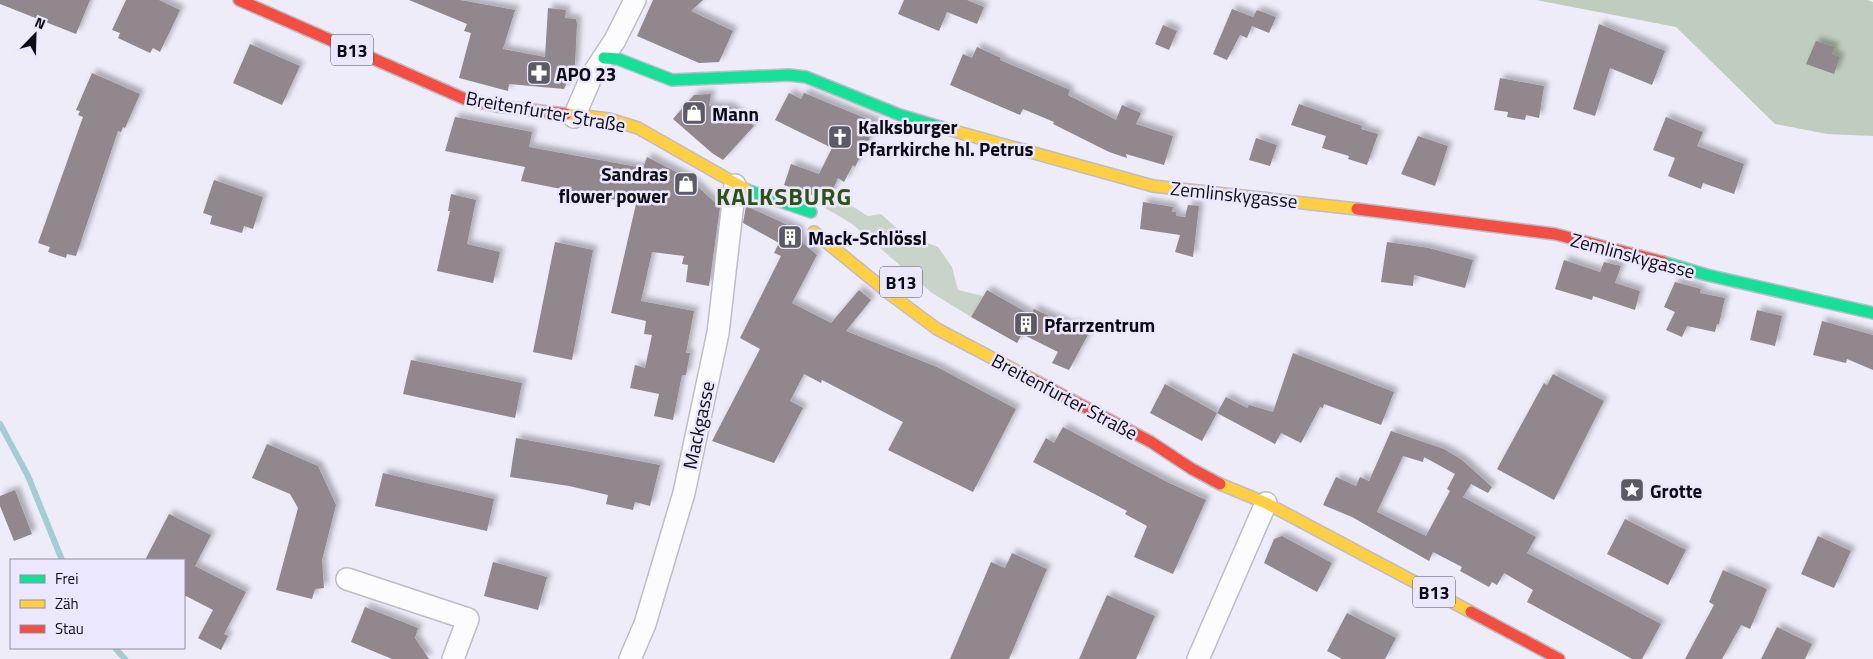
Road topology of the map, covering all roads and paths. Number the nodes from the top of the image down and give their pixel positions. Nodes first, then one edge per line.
1 (239, 0) edge
2 (634, 1) edge
3 (604, 58) junction
4 (574, 117) junction
5 (735, 184) junction
6 (764, 197) junction
7 (811, 212) dead end
8 (797, 220) dead end
9 (814, 232) dead end
10 (1873, 313) edge
11 (945, 319) dead end
12 (979, 350) junction
13 (1151, 442) junction
14 (1193, 456) dead end
15 (1242, 479) dead end
16 (1266, 503) junction
17 (346, 579) dead end
18 (453, 659) edge
19 (630, 659) edge
20 (1198, 659) edge
21 (1559, 659) edge

1 - 4 main road, Breitenfurter Straße / B13
2 - 3 street
3 - 4 street
3 - 10 main road, Zemlinskygasse
4 - 5 main road, Breitenfurter Straße / B13
5 - 6 main road, Breitenfurter Straße / B13
5 - 19 street, Mackgasse
6 - 7 main road, Breitenfurter Straße / B13
6 - 8 main road, Breitenfurter Straße / B13
9 - 12 main road, Breitenfurter Straße / B13
11 - 12 main road, Breitenfurter Straße / B13
12 - 13 main road, Breitenfurter Straße / B13
13 - 14 main road, Breitenfurter Straße / B13
13 - 16 main road, Breitenfurter Straße / B13
15 - 16 main road, Breitenfurter Straße / B13
16 - 20 street
16 - 21 main road, Breitenfurter Straße / B13
17 - 18 street

